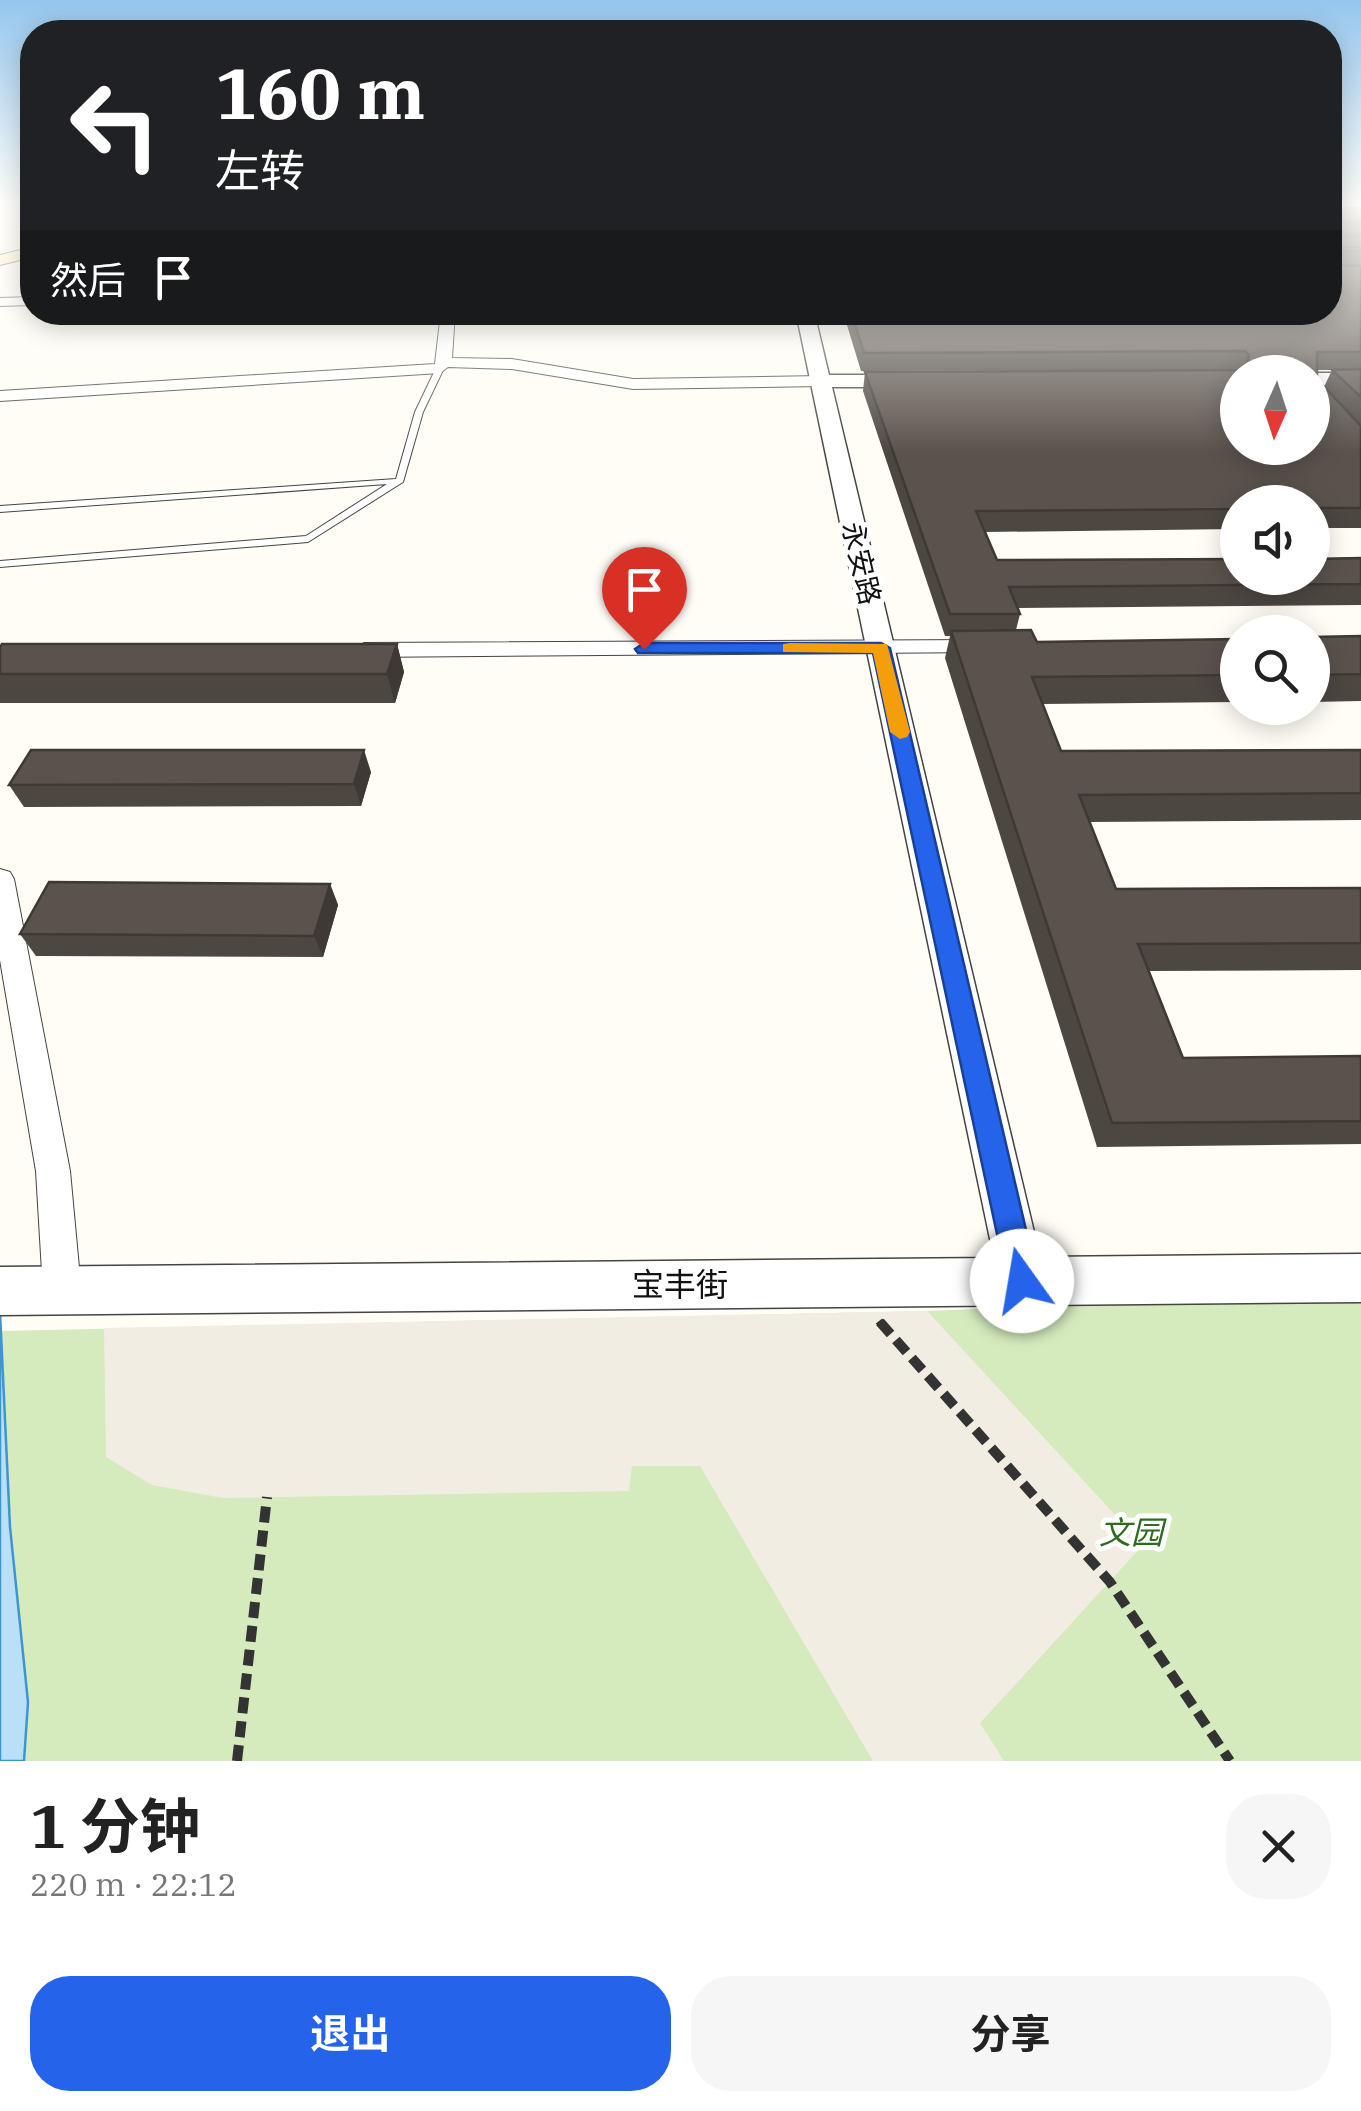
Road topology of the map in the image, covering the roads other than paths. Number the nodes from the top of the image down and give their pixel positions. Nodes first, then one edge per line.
1 (447, 325) edge
2 (808, 325) edge
3 (442, 365) junction
4 (1330, 379) edge
5 (1361, 379) edge
6 (940, 380) edge
7 (821, 381) junction
8 (0, 396) edge
9 (400, 480) junction
10 (0, 509) edge
11 (0, 564) edge
12 (1000, 647) edge
13 (881, 648) junction
14 (348, 650) edge
15 (0, 878) edge
16 (1361, 1278) edge
17 (1022, 1281) junction
18 (62, 1289) junction
19 (0, 1292) edge

1 - 3 street
2 - 7 street, 永安路
3 - 7 street
3 - 8 street
3 - 9 lane
4 - 5 street
6 - 7 street
7 - 13 street, 永安路
9 - 10 lane
9 - 11 lane
12 - 13 street
13 - 14 street
13 - 17 street, 永安路
15 - 18 street
16 - 17 street, 宝丰街
17 - 18 street, 宝丰街
18 - 19 street, 宝丰街

